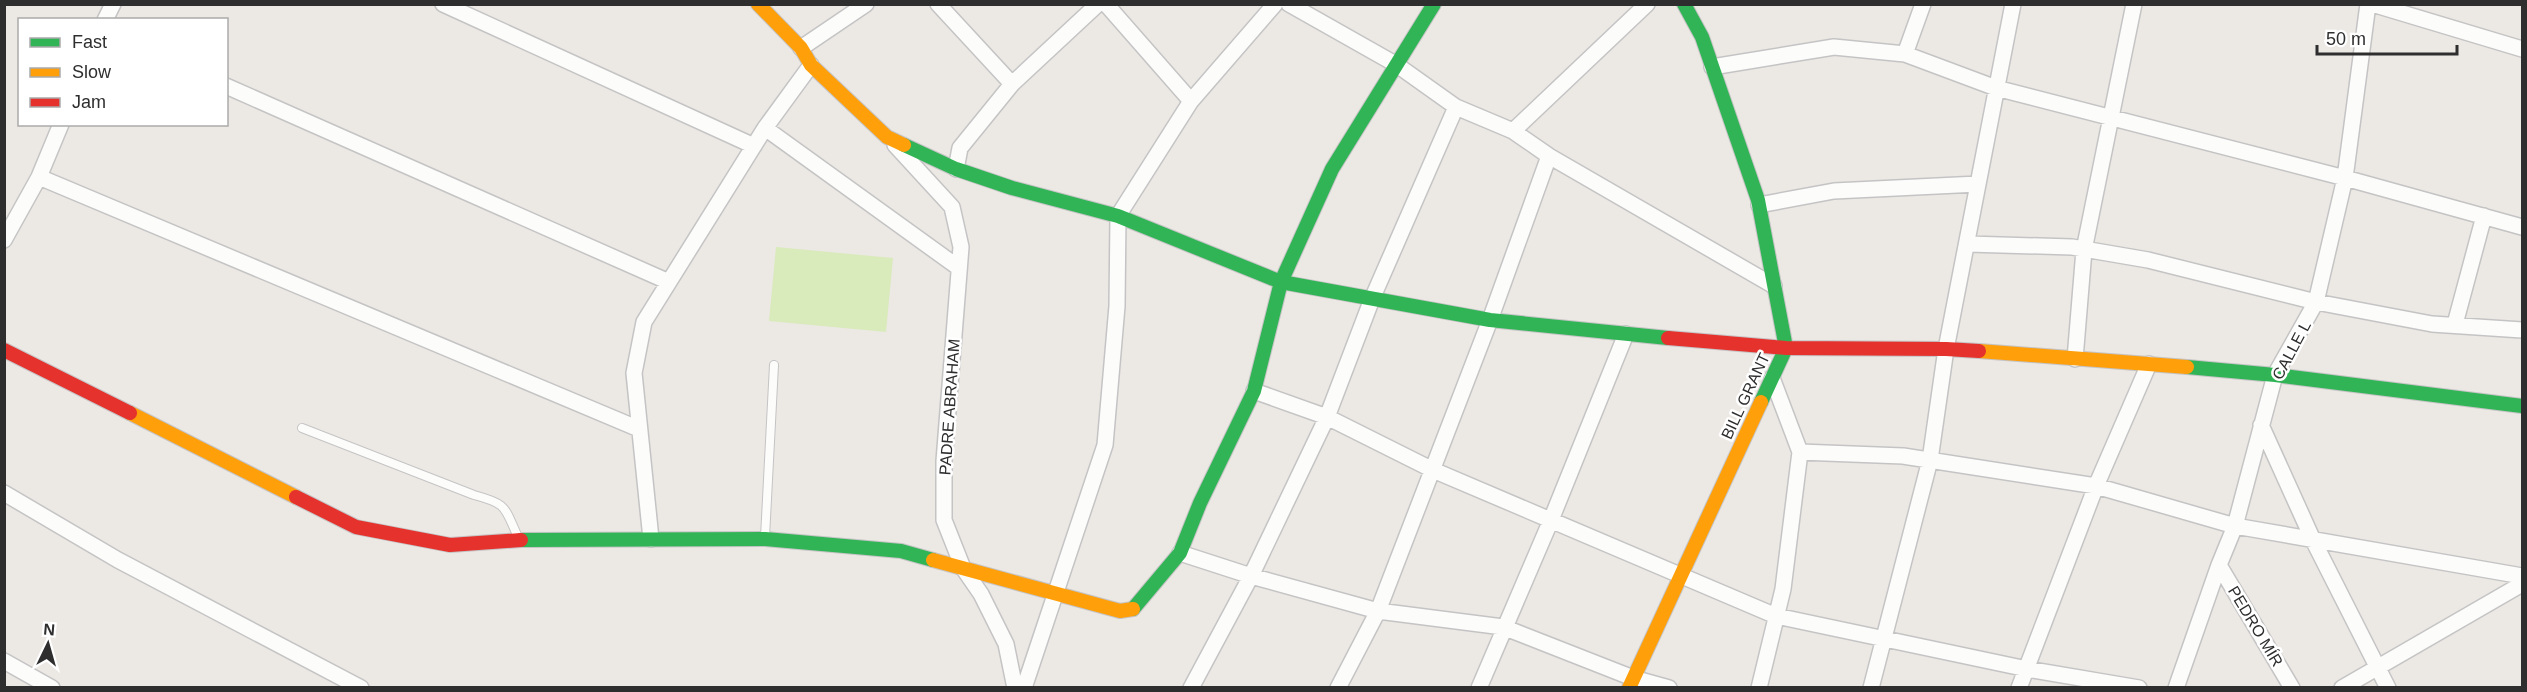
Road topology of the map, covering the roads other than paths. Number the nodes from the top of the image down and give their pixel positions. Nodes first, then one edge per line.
1 (112, 4) edge
2 (443, 4) edge
3 (758, 4) edge
4 (866, 4) edge
5 (938, 4) edge
6 (1098, 4) edge
7 (1106, 4) edge
8 (1275, 4) edge
9 (1289, 4) edge
10 (1434, 4) edge
11 (1647, 4) edge
12 (1684, 4) edge
13 (1923, 4) edge
14 (2013, 4) edge
15 (2134, 4) edge
16 (2370, 4) edge
17 (106, 18) edge
18 (801, 48) junction
19 (2523, 49) edge
20 (1905, 54) junction
21 (811, 65) junction
22 (1397, 65) junction
23 (1712, 67) junction
24 (1012, 84) junction
25 (228, 87) edge
26 (1996, 88) junction
27 (1191, 101) junction
28 (1456, 107) junction
29 (2113, 117) junction
30 (60, 126) edge
31 (765, 128) junction
32 (1513, 131) junction
33 (886, 137) junction
34 (754, 146) junction
35 (1550, 156) junction
36 (956, 168) junction
37 (39, 177) junction
38 (2345, 178) junction
39 (1978, 184) junction
40 (1759, 205) junction
41 (1118, 216) junction
42 (2484, 216) junction
43 (2523, 227) edge
44 (4, 240) edge
45 (1968, 244) junction
46 (2084, 250) junction
47 (959, 268) junction
48 (669, 282) junction
49 (1281, 282) junction
50 (1774, 286) junction
51 (1372, 299) junction
52 (2316, 302) junction
53 (1490, 320) junction
54 (2455, 324) junction
55 (2523, 330) edge
56 (1626, 334) junction
57 (1786, 348) junction
58 (1946, 349) junction
59 (4, 350) edge
60 (2075, 359) junction
61 (2149, 364) junction
62 (774, 365) dead end
63 (2275, 375) junction
64 (1772, 378) junction
65 (1254, 391) junction
66 (2523, 406) edge
67 (1328, 417) junction
68 (2261, 425) junction
69 (302, 428) dead end
70 (639, 429) junction
71 (1800, 452) junction
72 (1930, 460) junction
73 (1433, 470) junction
74 (2096, 486) junction
75 (4, 493) edge
76 (1551, 520) junction
77 (2235, 526) junction
78 (765, 538) junction
79 (651, 539) junction
80 (519, 540) junction
81 (2313, 540) junction
82 (1180, 553) junction
83 (2219, 565) junction
84 (963, 568) junction
85 (1251, 576) junction
86 (1681, 576) junction
87 (2523, 576) edge
88 (2523, 584) edge
89 (1056, 592) junction
90 (1378, 611) junction
91 (1776, 616) junction
92 (1503, 627) junction
93 (1882, 638) junction
94 (4, 662) edge
95 (2378, 667) junction
96 (2027, 669) junction
97 (1631, 683) edge
98 (52, 687) edge
99 (361, 687) edge
100 (1015, 687) edge
101 (1024, 687) edge
102 (1191, 687) edge
103 (1338, 687) edge
104 (1479, 687) edge
105 (1669, 687) edge
106 (1759, 687) edge
107 (1870, 687) edge
108 (2019, 687) edge
109 (2139, 687) edge
110 (2176, 687) edge
111 (2292, 687) edge
112 (2342, 687) edge
113 (2388, 687) edge

1 - 17 street
2 - 34 street
3 - 18 street
4 - 18 street
5 - 24 street
6 - 24 street
7 - 27 street
8 - 27 street
9 - 22 street
10 - 22 street
11 - 32 street
12 - 23 street, BILL GRANT
13 - 20 street
14 - 26 street
15 - 29 street
16 - 19 street
16 - 38 street, CALLE L
18 - 21 street
20 - 23 street
20 - 26 street
21 - 31 street
21 - 33 street
22 - 28 street
22 - 49 street
23 - 40 street, BILL GRANT
24 - 36 street
25 - 48 street
26 - 29 street
26 - 39 street
27 - 41 street
28 - 32 street
28 - 51 street
29 - 38 street
29 - 46 street
30 - 37 street
31 - 34 street
31 - 47 street
32 - 35 street
33 - 36 street
33 - 47 street, PADRE ABRAHAM
34 - 48 street
35 - 50 street
35 - 53 street
36 - 41 street
37 - 44 street
37 - 70 street
38 - 42 street
38 - 52 street, CALLE L
39 - 40 street
39 - 45 street
40 - 50 street, BILL GRANT
41 - 49 street
41 - 89 street
42 - 43 street
42 - 54 street
45 - 46 street
45 - 58 street
46 - 52 street
46 - 60 street
47 - 84 street, PADRE ABRAHAM
48 - 70 street
49 - 51 street
49 - 65 street
50 - 57 street, BILL GRANT
51 - 53 street
51 - 67 street
52 - 54 street
52 - 63 street, CALLE L
53 - 56 street
53 - 73 street
54 - 55 street
56 - 57 street
56 - 76 street
57 - 58 street
57 - 64 street, BILL GRANT
58 - 60 street
58 - 72 street
59 - 80 street
60 - 61 street
61 - 63 street
61 - 74 street
62 - 78 lane
63 - 66 street
63 - 68 street, CALLE L
64 - 71 street
64 - 86 street, BILL GRANT
65 - 67 street
65 - 82 street
67 - 73 street
67 - 85 street
68 - 77 street, CALLE L
68 - 81 street
69 - 80 lane
70 - 79 street
71 - 72 street
71 - 91 street
72 - 74 street
72 - 93 street
73 - 76 street
73 - 90 street
74 - 77 street
74 - 96 street
75 - 99 street
76 - 86 street
76 - 92 street
77 - 81 street
77 - 83 street, CALLE L
78 - 79 street
78 - 84 street
79 - 80 street
81 - 87 street
81 - 95 street
82 - 85 street
82 - 89 street
83 - 110 street, CALLE L
83 - 111 street, PEDRO MÍR
84 - 89 street
84 - 100 street, PADRE ABRAHAM
85 - 90 street
85 - 102 street
86 - 91 street
86 - 97 street, BILL GRANT
88 - 95 street
89 - 101 street
90 - 92 street
90 - 103 street
91 - 93 street
91 - 106 street
92 - 97 street
92 - 104 street
93 - 96 street
93 - 107 street
94 - 98 street
95 - 112 street
95 - 113 street
96 - 108 street
96 - 109 street
97 - 105 street

